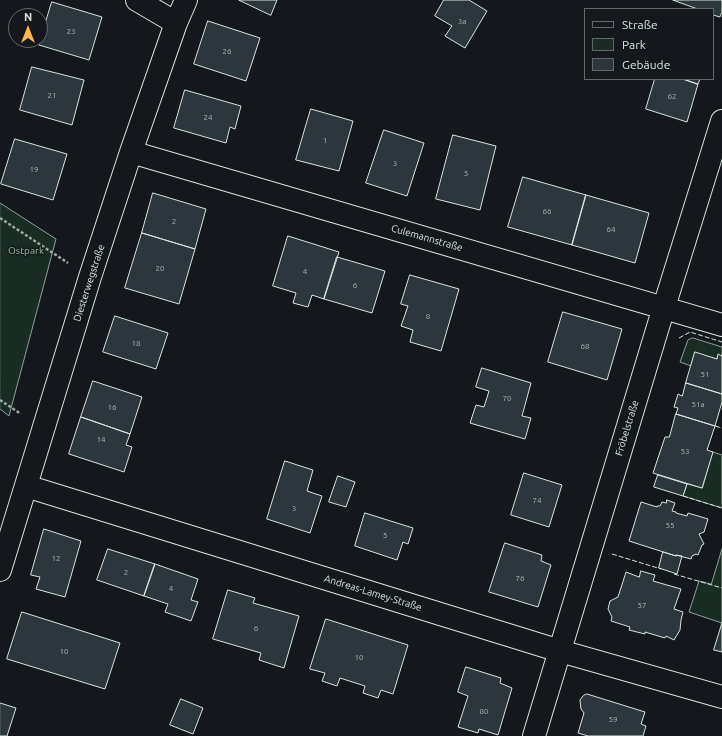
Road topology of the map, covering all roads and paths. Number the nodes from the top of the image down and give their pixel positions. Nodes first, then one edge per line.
1 (137, 0) edge
2 (186, 0) edge
3 (176, 23) junction
4 (722, 121) edge
5 (131, 152) junction
6 (0, 218) edge
7 (90, 277) junction
8 (664, 307) junction
9 (722, 325) edge
10 (26, 486) junction
11 (0, 570) edge
12 (560, 651) junction
13 (722, 697) edge
14 (534, 736) edge

1 - 3 street
2 - 3 street, Diesterwegstraße
3 - 5 street, Diesterwegstraße
4 - 8 street, Fröbelstraße
5 - 7 street, Diesterwegstraße
5 - 8 street, Culemannstraße
6 - 7 path
7 - 10 street, Diesterwegstraße
8 - 9 street, Culemannstraße
8 - 12 street, Fröbelstraße
10 - 11 street, Diesterwegstraße
10 - 12 street, Andreas-Lamey-Straße
12 - 13 street, Andreas-Lamey-Straße
12 - 14 street, Fröbelstraße

